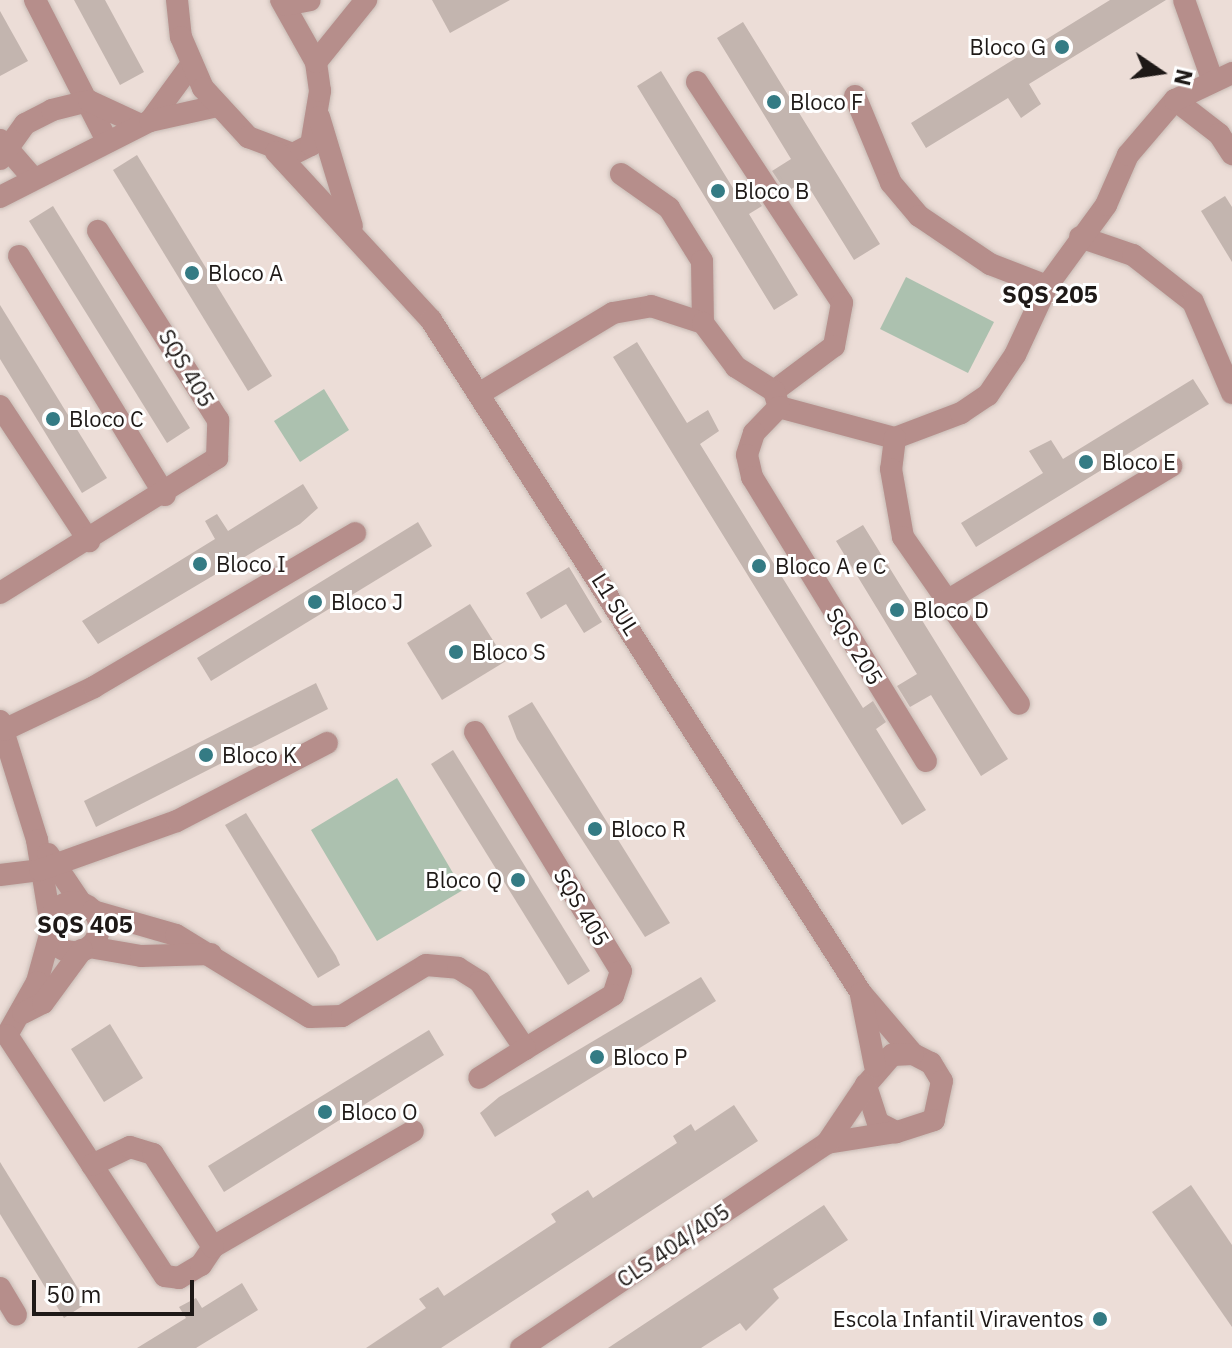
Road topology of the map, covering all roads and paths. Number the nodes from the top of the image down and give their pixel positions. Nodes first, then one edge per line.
1 (35, 0) edge
2 (177, 0) edge
3 (310, 0) edge
4 (366, 0) edge
5 (1184, 0) edge
6 (283, 2) edge
7 (316, 62) junction
8 (191, 65) junction
9 (1222, 76) edge
10 (697, 82) dead end
11 (855, 96) dead end
12 (1175, 100) junction
13 (89, 101) junction
14 (217, 106) junction
15 (319, 116) junction
16 (145, 123) junction
17 (107, 141) junction
18 (1, 149) edge
19 (276, 152) junction
20 (1232, 154) edge
21 (621, 174) dead end
22 (33, 178) junction
23 (0, 197) edge
24 (353, 227) junction
25 (98, 231) dead end
26 (1080, 237) junction
27 (19, 256) dead end
28 (1047, 286) junction
29 (703, 323) junction
30 (482, 392) junction
31 (1232, 393) edge
32 (776, 399) junction
33 (0, 406) edge
34 (895, 438) junction
35 (1171, 466) dead end
36 (165, 495) junction
37 (355, 533) dead end
38 (89, 541) junction
39 (0, 593) edge
40 (945, 602) junction
41 (1019, 704) dead end
42 (2, 725) edge
43 (475, 732) dead end
44 (327, 743) dead end
45 (926, 761) dead end
46 (48, 866) junction
47 (0, 875) edge
48 (87, 907) junction
49 (50, 927) junction
50 (85, 948) junction
51 (212, 954) junction
52 (861, 993) junction
53 (9, 1029) edge
54 (525, 1049) junction
55 (913, 1054) junction
56 (870, 1075) junction
57 (479, 1078) dead end
58 (413, 1131) dead end
59 (896, 1132) junction
60 (827, 1143) junction
61 (92, 1165) junction
62 (213, 1247) junction
63 (0, 1288) edge
64 (16, 1315) dead end
65 (521, 1348) edge

1 - 13 street
2 - 8 street
3 - 6 street
4 - 7 street
5 - 9 street
6 - 7 street
7 - 15 street
8 - 14 street, L1 SUL
8 - 16 street
9 - 12 street
10 - 32 street, SQS 205
11 - 28 street
12 - 20 street
12 - 26 street
13 - 16 street
13 - 17 street
13 - 18 street
14 - 16 street
14 - 19 street, L1 SUL
15 - 19 street
15 - 24 street, L1 SUL
16 - 17 street
17 - 22 street
18 - 22 street
19 - 24 street, L1 SUL
21 - 29 street
22 - 23 street
24 - 30 street, L1 SUL
25 - 36 street, SQS 405
26 - 28 street
26 - 31 street
27 - 36 street
28 - 34 street
29 - 30 street
29 - 32 street
30 - 52 street, L1 SUL
32 - 34 street
32 - 45 street, SQS 205
33 - 38 street
34 - 40 street
35 - 40 street
36 - 38 street, SQS 405
37 - 42 street
38 - 39 street, SQS 405
40 - 41 street
42 - 46 street
43 - 54 street, SQS 405
44 - 46 street
46 - 47 street
46 - 48 street
46 - 49 street
48 - 49 street
48 - 50 street
48 - 51 street
49 - 50 street
49 - 53 street
50 - 51 street
50 - 53 street
51 - 54 street
52 - 55 street, L1 SUL
52 - 56 street, L1 SUL
53 - 61 street
54 - 57 street, SQS 405
55 - 56 street
55 - 59 street
56 - 59 street
56 - 60 street, CLS 404/405
58 - 62 street
59 - 60 street, CLS 404/405
60 - 65 street, CLS 404/405
61 - 62 street
61 - 62 street
63 - 64 street

